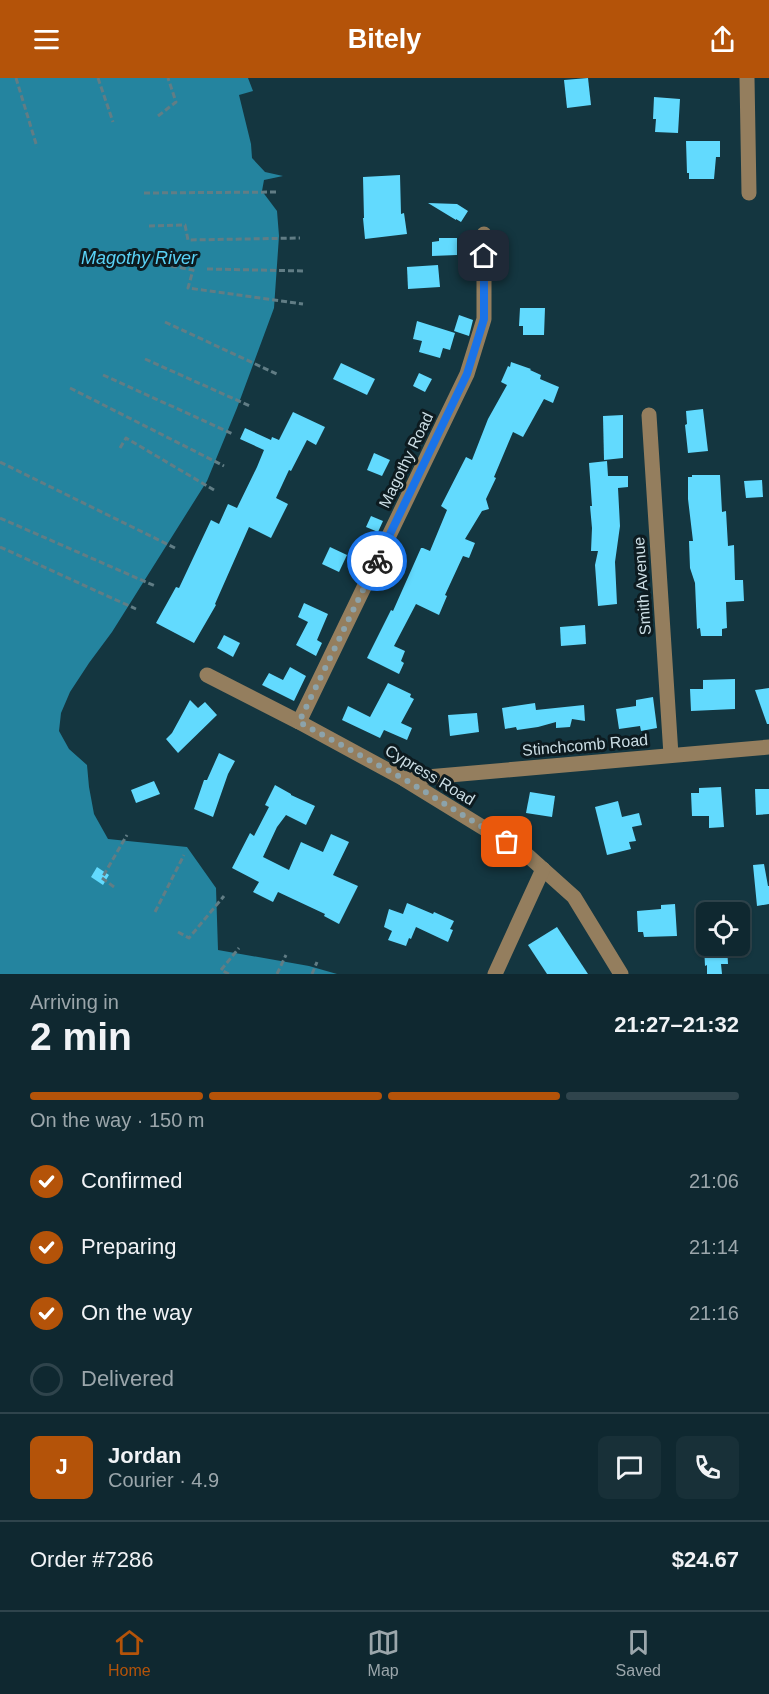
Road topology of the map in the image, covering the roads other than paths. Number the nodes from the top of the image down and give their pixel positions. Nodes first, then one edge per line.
1 (747, 78) edge
2 (748, 194) dead end
3 (484, 234) dead end
4 (649, 415) dead end
5 (207, 675) dead end
6 (299, 722) junction
7 (769, 747) edge
8 (671, 755) junction
9 (404, 779) junction
10 (543, 869) junction
11 (495, 974) edge
12 (621, 974) edge

1 - 2 street
3 - 6 street, Magothy Road
4 - 8 street, Smith Avenue
5 - 6 street, Cypress Road
6 - 9 street, Cypress Road
7 - 8 street, Stinchcomb Road
8 - 9 street, Stinchcomb Road
9 - 10 street, Cypress Road
10 - 11 street
10 - 12 street, Cypress Road

